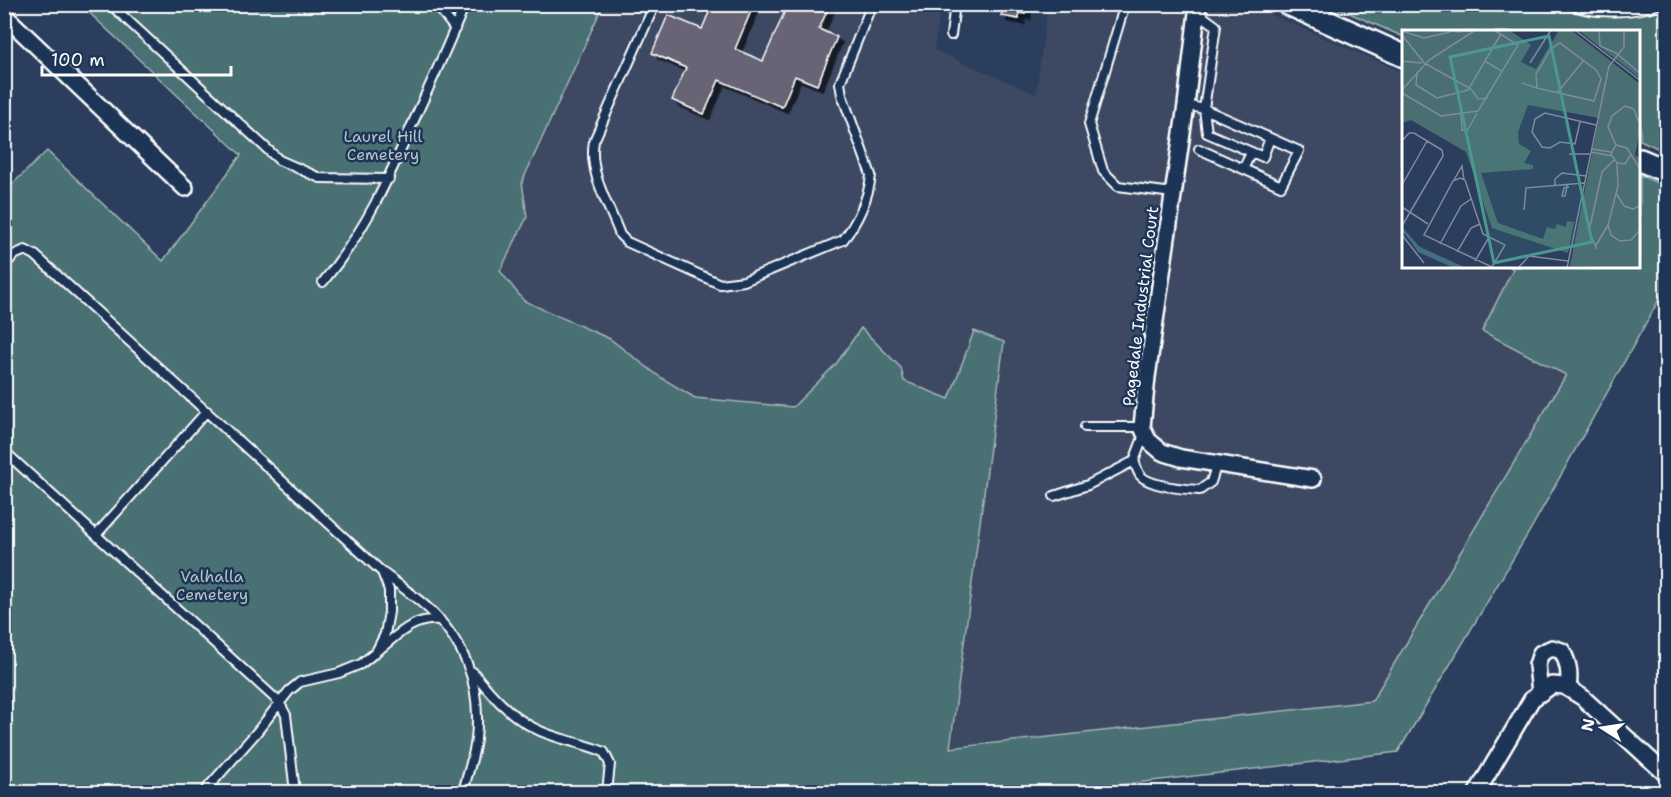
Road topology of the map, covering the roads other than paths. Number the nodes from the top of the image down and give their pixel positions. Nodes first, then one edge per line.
1 (110, 4) edge
2 (436, 4) edge
3 (465, 4) edge
4 (655, 4) edge
5 (872, 4) edge
6 (955, 4) edge
7 (1125, 4) edge
8 (1288, 4) edge
9 (1570, 4) edge
10 (1659, 4) edge
11 (1198, 8) edge
12 (4, 15) edge
13 (455, 28) junction
14 (951, 35) dead end
15 (1402, 55) edge
16 (1186, 105) junction
17 (1204, 109) junction
18 (1270, 138) junction
19 (1199, 149) dead end
20 (1251, 153) junction
21 (1641, 160) edge
22 (1244, 169) junction
23 (1666, 171) edge
24 (388, 179) junction
25 (185, 188) dead end
26 (1173, 193) junction
27 (4, 266) edge
28 (323, 282) dead end
29 (207, 411) junction
30 (1085, 427) dead end
31 (1144, 430) junction
32 (4, 451) edge
33 (1134, 461) junction
34 (1217, 464) junction
35 (1313, 479) dead end
36 (1054, 496) dead end
37 (96, 535) junction
38 (382, 572) junction
39 (440, 620) junction
40 (376, 652) junction
41 (472, 671) junction
42 (1568, 688) junction
43 (1546, 689) junction
44 (279, 702) junction
45 (1666, 774) edge
46 (204, 792) edge
47 (295, 792) edge
48 (463, 792) edge
49 (607, 792) edge
50 (1478, 792) edge

1 - 24 lane
2 - 13 lane
3 - 13 lane
4 - 5 lane
6 - 14 lane
7 - 26 lane
8 - 15 street
9 - 10 lane
11 - 16 street, Pagedale Industrial Court
11 - 17 lane
12 - 25 street
13 - 24 lane
16 - 17 lane
16 - 26 street, Pagedale Industrial Court
17 - 18 lane
17 - 20 lane
18 - 20 lane
18 - 22 lane
19 - 22 lane
20 - 22 lane
21 - 23 street
24 - 28 lane
26 - 31 street, Pagedale Industrial Court
27 - 29 lane
29 - 37 lane
29 - 38 lane
30 - 31 lane
31 - 33 lane
31 - 34 street
32 - 37 lane
33 - 34 lane
33 - 36 lane
34 - 35 street
37 - 44 lane
38 - 39 lane
38 - 40 lane
39 - 40 lane
39 - 41 lane
40 - 44 lane
41 - 48 lane
41 - 49 lane
42 - 43 street
42 - 43 street
42 - 45 street
43 - 50 street
44 - 46 lane
44 - 47 lane

